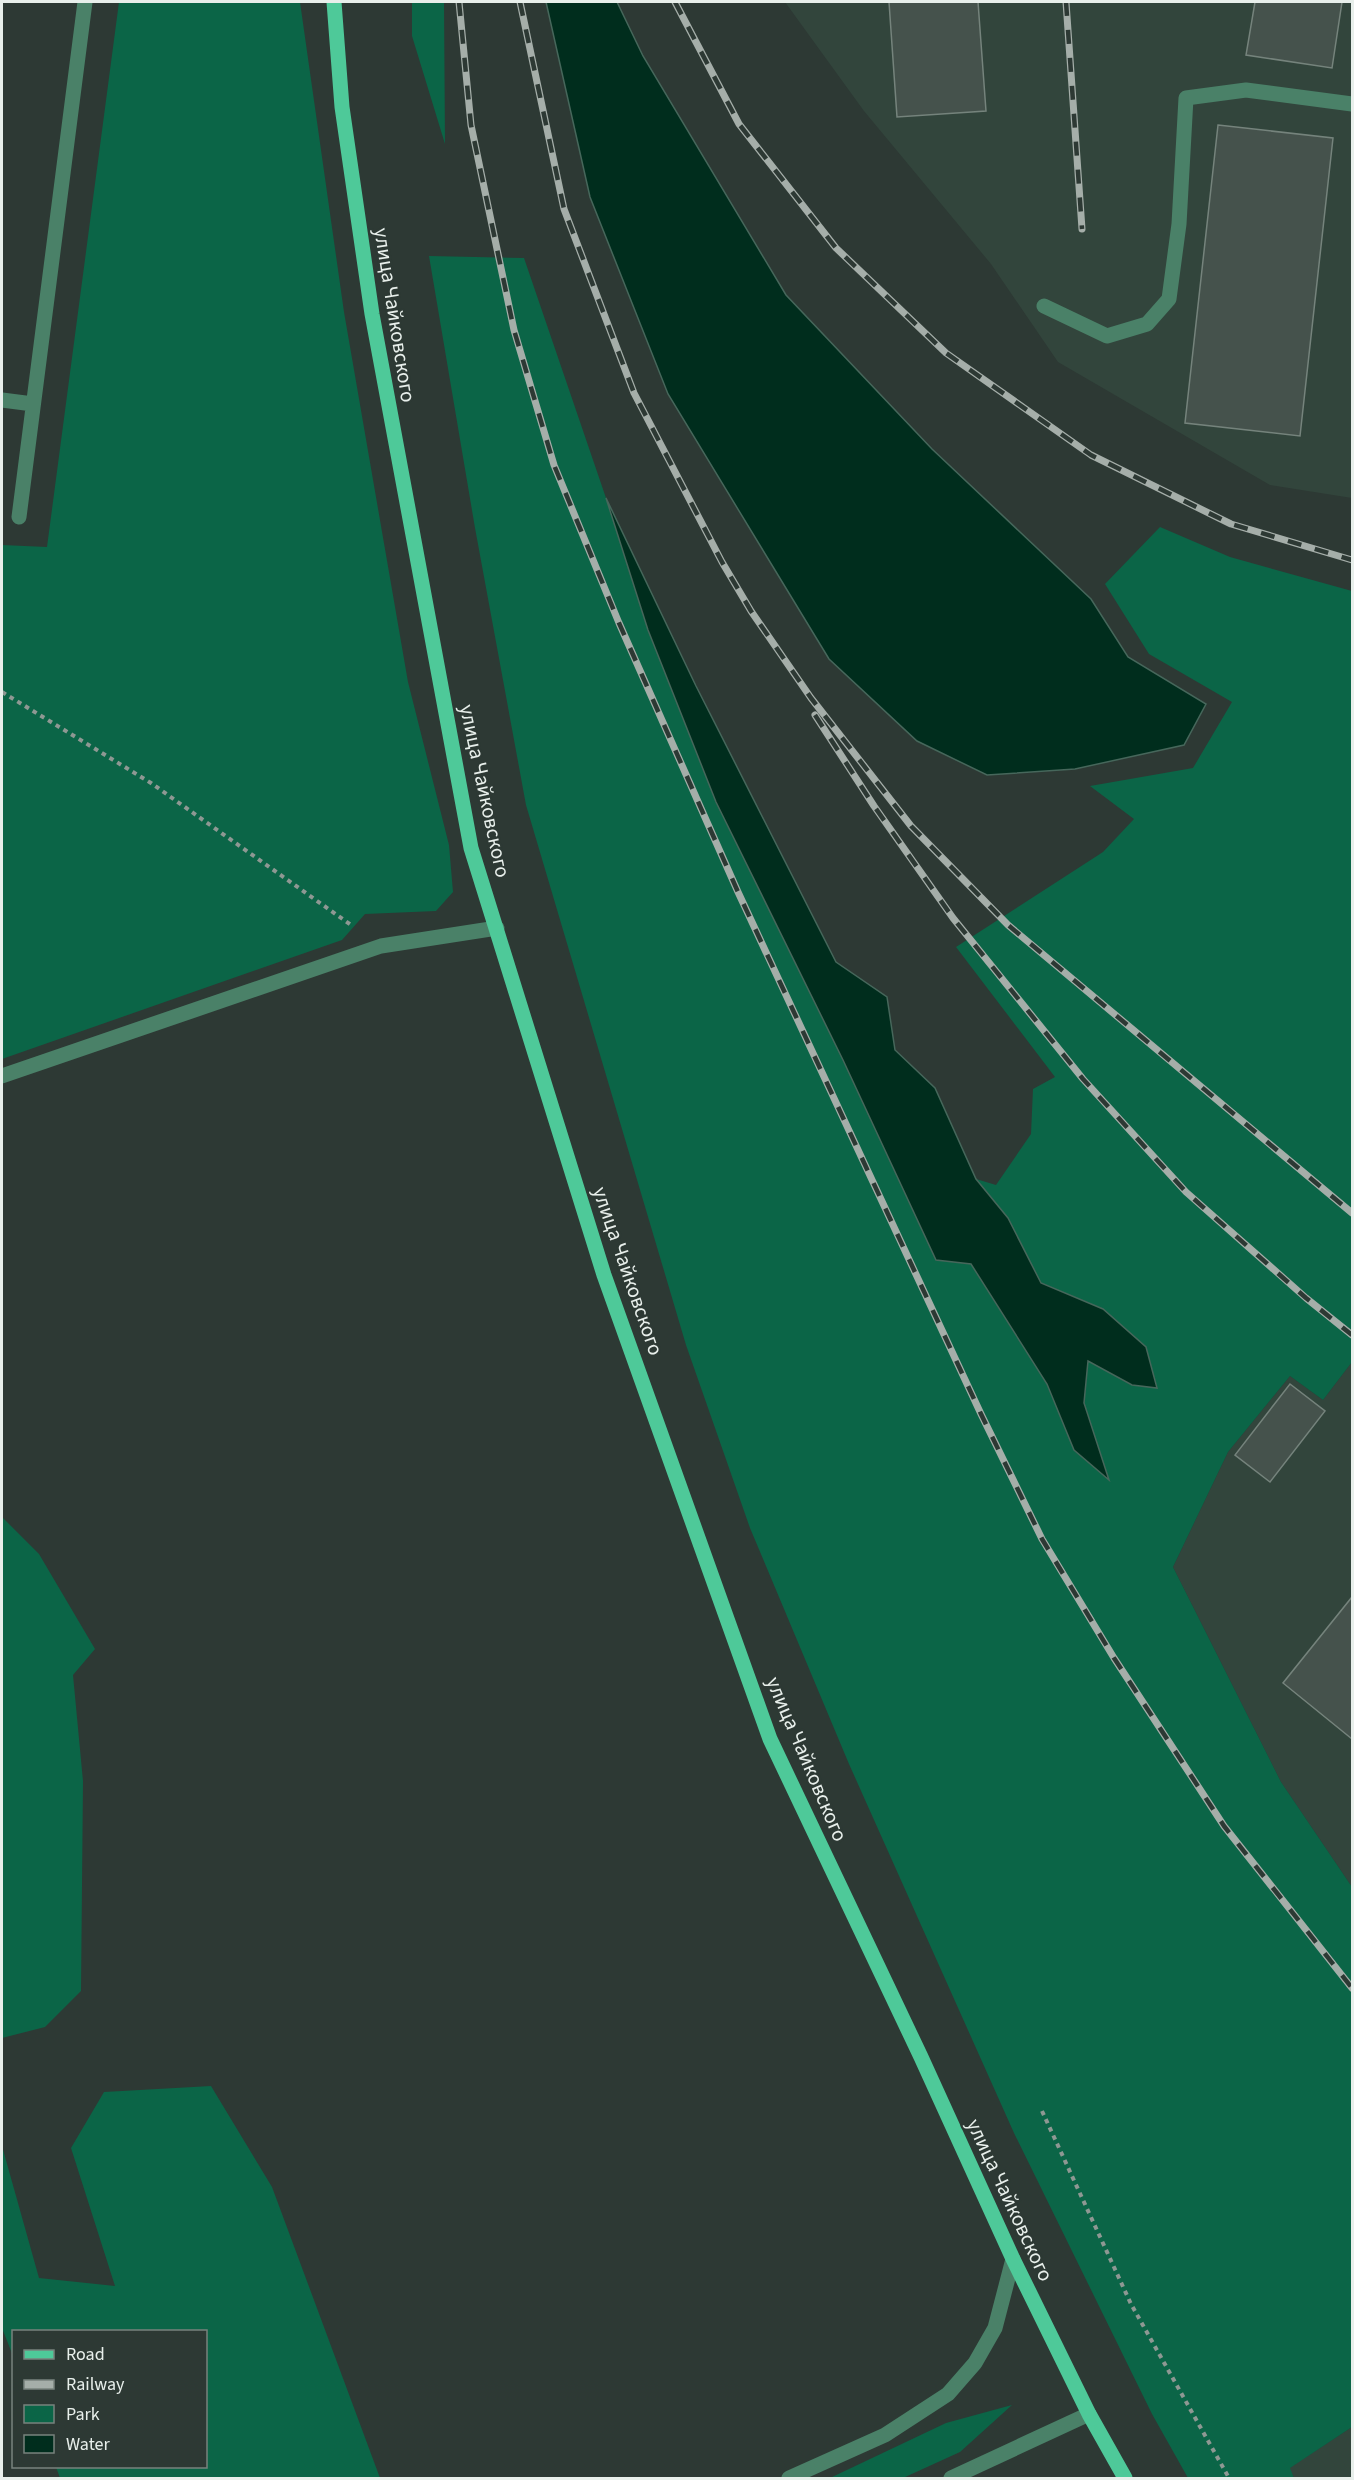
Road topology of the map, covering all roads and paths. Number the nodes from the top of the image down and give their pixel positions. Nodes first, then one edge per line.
1 (85, 2) edge
2 (334, 2) edge
3 (1353, 104) edge
4 (1044, 306) dead end
5 (2, 400) edge
6 (33, 404) junction
7 (19, 517) dead end
8 (2, 692) edge
9 (497, 928) junction
10 (381, 946) junction
11 (2, 1076) edge
12 (1042, 2111) dead end
13 (1013, 2259) junction
14 (1089, 2414) junction
15 (789, 2478) edge
16 (951, 2478) edge
17 (1125, 2478) edge
18 (1229, 2478) edge

1 - 6 lane
2 - 9 main road, улица Чайковского
3 - 4 lane
5 - 6 lane
6 - 7 lane
8 - 10 path
9 - 10 lane
9 - 13 main road, улица Чайковского
10 - 11 lane
12 - 18 path
13 - 14 main road, улица Чайковского
13 - 15 lane
14 - 16 lane
14 - 17 main road, улица Чайковского

